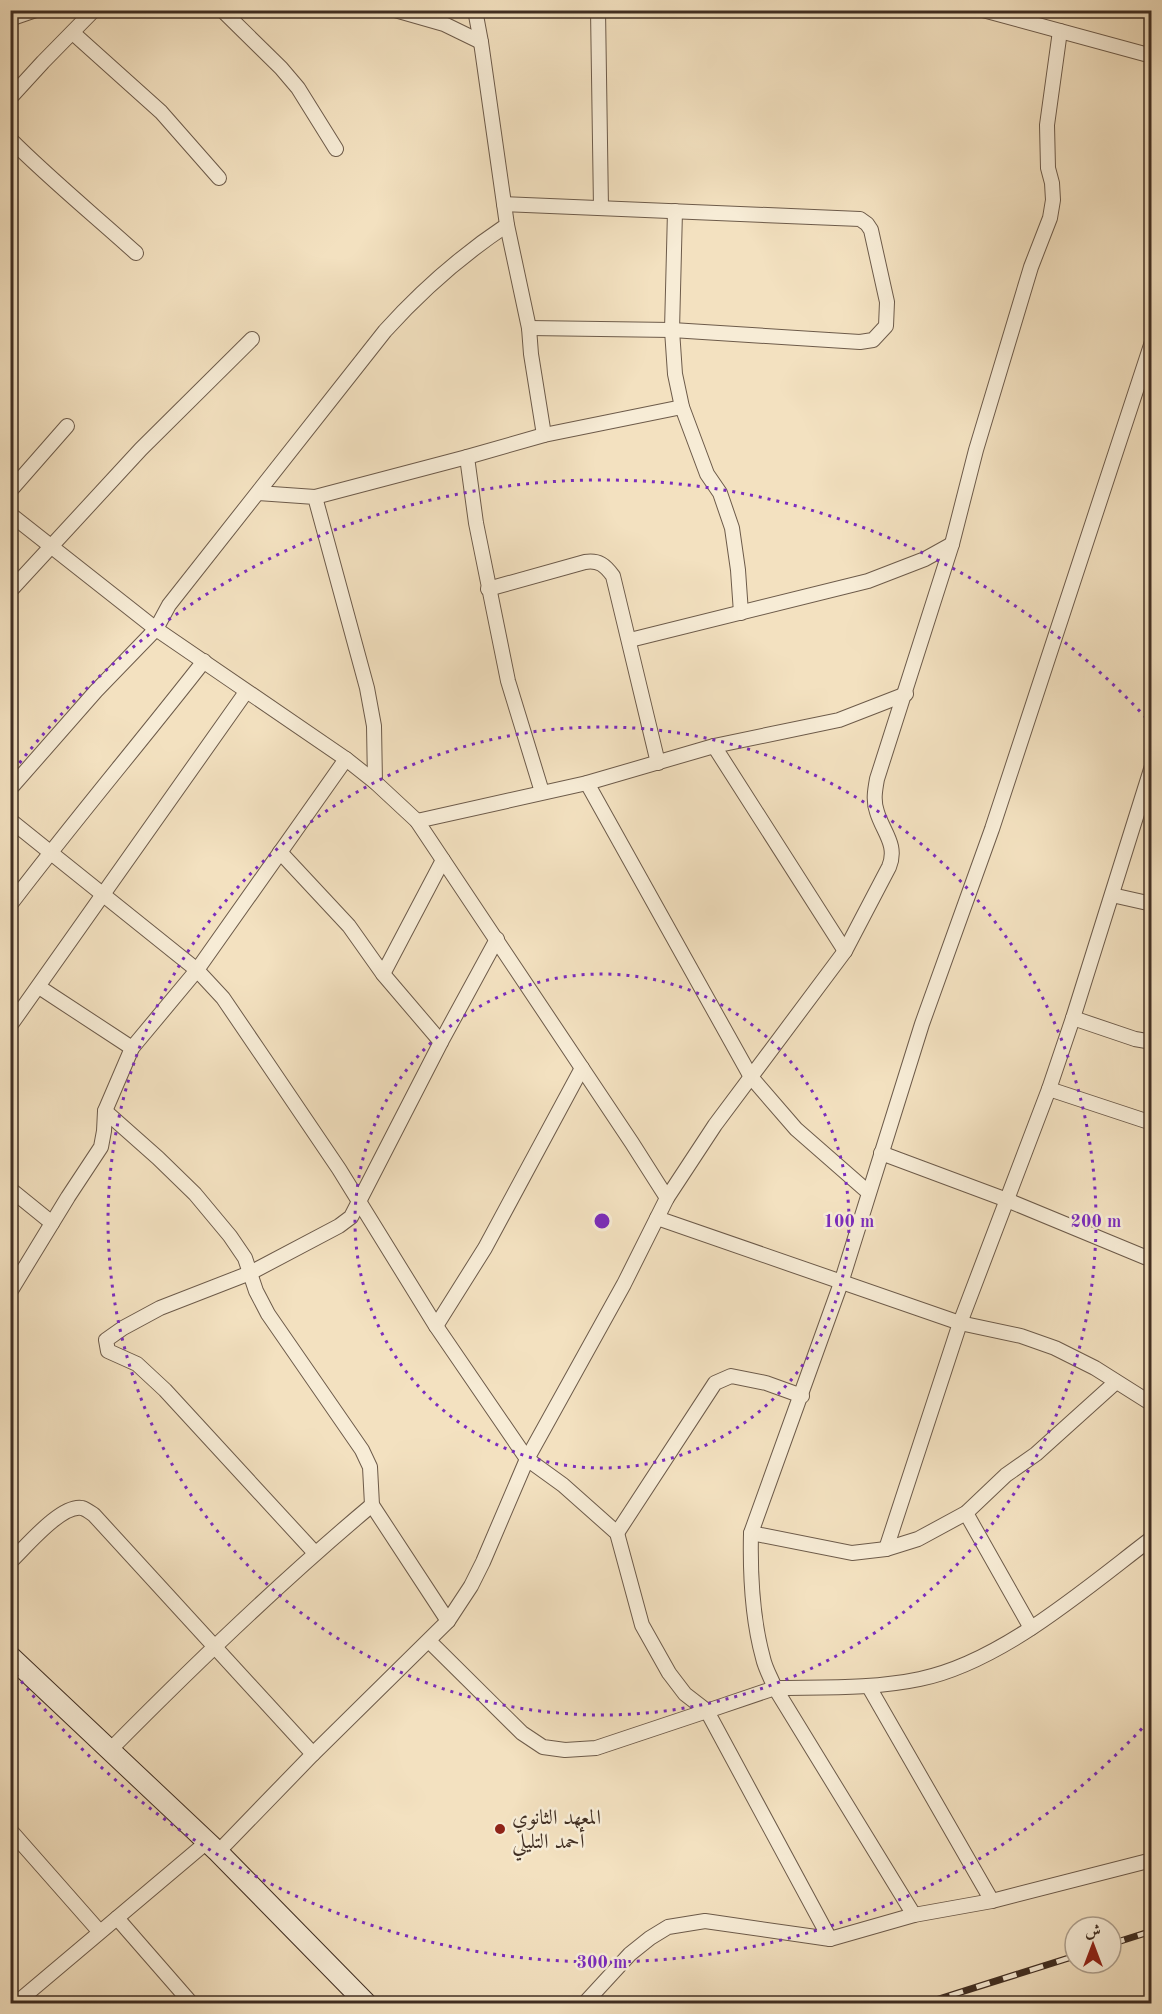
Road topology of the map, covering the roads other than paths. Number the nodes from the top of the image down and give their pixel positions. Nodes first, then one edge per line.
1 (36, 10) edge
2 (94, 10) edge
3 (222, 10) edge
4 (396, 10) edge
5 (475, 10) edge
6 (598, 10) edge
7 (983, 10) edge
8 (10, 19) edge
9 (1060, 31) junction
10 (73, 33) junction
11 (482, 42) junction
12 (1152, 56) edge
13 (10, 98) edge
14 (10, 139) edge
15 (336, 149) dead end
16 (219, 177) dead end
17 (504, 204) junction
18 (601, 208) junction
19 (675, 211) junction
20 (507, 225) junction
21 (136, 253) dead end
22 (529, 328) junction
23 (672, 330) junction
24 (252, 339) dead end
25 (1152, 342) edge
26 (682, 407) junction
27 (67, 426) dead end
28 (544, 435) junction
29 (467, 457) junction
30 (10, 491) edge
31 (258, 493) junction
32 (315, 497) junction
33 (10, 514) edge
34 (952, 544) junction
35 (51, 547) junction
36 (488, 590) junction
37 (10, 591) edge
38 (741, 613) junction
39 (156, 630) junction
40 (630, 640) junction
41 (204, 661) junction
42 (246, 692) junction
43 (906, 694) junction
44 (714, 746) junction
45 (346, 759) junction
46 (658, 763) junction
47 (1152, 766) edge
48 (375, 782) junction
49 (587, 783) junction
50 (10, 789) edge
51 (542, 792) junction
52 (10, 820) edge
53 (417, 821) junction
54 (51, 852) junction
55 (280, 852) junction
56 (443, 860) junction
57 (104, 894) junction
58 (1112, 896) junction
59 (1152, 904) edge
60 (10, 905) edge
61 (497, 939) junction
62 (844, 951) junction
63 (197, 970) junction
64 (383, 974) junction
65 (39, 987) junction
66 (1073, 1018) junction
67 (10, 1026) edge
68 (441, 1042) junction
69 (1152, 1042) edge
70 (132, 1048) junction
71 (582, 1068) junction
72 (752, 1077) junction
73 (1049, 1089) junction
74 (105, 1111) junction
75 (1152, 1123) edge
76 (881, 1153) junction
77 (10, 1189) edge
78 (868, 1192) junction
79 (667, 1198) junction
80 (1007, 1200) junction
81 (359, 1202) junction
82 (657, 1218) junction
83 (52, 1223) junction
84 (1152, 1260) edge
85 (250, 1273) junction
86 (841, 1283) junction
87 (10, 1292) edge
88 (960, 1323) junction
89 (436, 1326) junction
90 (1116, 1382) junction
91 (802, 1396) junction
92 (1152, 1404) edge
93 (527, 1459) junction
94 (372, 1505) junction
95 (966, 1513) junction
96 (617, 1533) junction
97 (752, 1533) junction
98 (1152, 1538) edge
99 (886, 1549) junction
100 (315, 1553) junction
101 (10, 1562) edge
102 (448, 1621) junction
103 (1031, 1628) junction
104 (429, 1641) junction
105 (215, 1647) junction
106 (10, 1656) edge
107 (869, 1687) junction
108 (775, 1688) junction
109 (707, 1711) junction
110 (110, 1750) junction
111 (313, 1754) junction
112 (10, 1830) edge
113 (213, 1847) junction
114 (1152, 1860) edge
115 (992, 1901) junction
116 (914, 1915) junction
117 (117, 1918) junction
118 (99, 1931) junction
119 (830, 1939) junction
120 (15, 2004) edge
121 (192, 2004) edge
122 (367, 2004) edge
123 (584, 2004) edge

1 - 8 street
2 - 10 street
3 - 15 street
4 - 11 street
5 - 11 street
6 - 18 street
7 - 9 street
9 - 12 street
9 - 34 street
10 - 13 street
10 - 16 street
11 - 17 street
14 - 21 street
17 - 18 street
17 - 20 street
18 - 19 street
19 - 23 street
19 - 23 street
20 - 22 street
20 - 31 street
22 - 23 street
22 - 28 street
23 - 26 street
24 - 35 street
25 - 76 street
26 - 28 street
26 - 38 street
27 - 30 street
28 - 29 street
29 - 32 street
29 - 36 street
31 - 32 street
31 - 39 street
32 - 48 street
33 - 35 street
34 - 38 street
34 - 43 street
35 - 37 street
35 - 39 street
36 - 40 street
36 - 51 street
38 - 40 street
39 - 41 street
39 - 50 street
40 - 46 street
41 - 42 street
41 - 54 street
42 - 45 street
42 - 57 street
43 - 44 street
43 - 62 street
44 - 46 street
44 - 62 street
45 - 48 street
45 - 55 street
46 - 49 street
47 - 58 street
48 - 53 street
49 - 51 street
49 - 72 street
51 - 53 street
52 - 54 street
53 - 56 street
54 - 57 street
54 - 60 street
55 - 63 street
55 - 64 street
56 - 61 street
56 - 64 street
57 - 63 street
57 - 65 street
58 - 59 street
58 - 66 street
61 - 68 street
61 - 71 street
62 - 72 street
63 - 70 street
63 - 81 street
64 - 68 street
65 - 67 street
65 - 70 street
66 - 69 street
66 - 73 street
68 - 81 street
70 - 74 street
71 - 79 street
71 - 89 street
72 - 78 street
72 - 79 street
73 - 75 street
73 - 80 street
74 - 83 street
74 - 85 street
76 - 78 street
76 - 80 street
77 - 83 street
78 - 86 street
79 - 82 street
80 - 84 street
80 - 88 street
81 - 85 street
81 - 89 street
82 - 86 street
82 - 93 street
83 - 87 street
85 - 94 street
85 - 100 street
86 - 88 street
86 - 91 street
88 - 90 street
88 - 99 street
89 - 93 street
90 - 92 street
90 - 95 street
91 - 96 street
91 - 97 street
93 - 96 street
93 - 102 street
94 - 100 street
94 - 102 street
95 - 99 street
95 - 103 street
96 - 109 street
97 - 99 street
97 - 108 street
98 - 103 street
100 - 105 street
101 - 105 street
102 - 104 street
103 - 107 street
104 - 109 street
104 - 111 street
105 - 110 street
105 - 111 street
106 - 110 street
107 - 108 street
107 - 115 street
108 - 109 street
108 - 116 street
109 - 119 street
110 - 113 street
111 - 113 street
112 - 118 street
113 - 117 street
113 - 122 street
114 - 115 street
115 - 116 street
116 - 119 street
117 - 118 street
117 - 121 street
118 - 120 street
119 - 123 street

